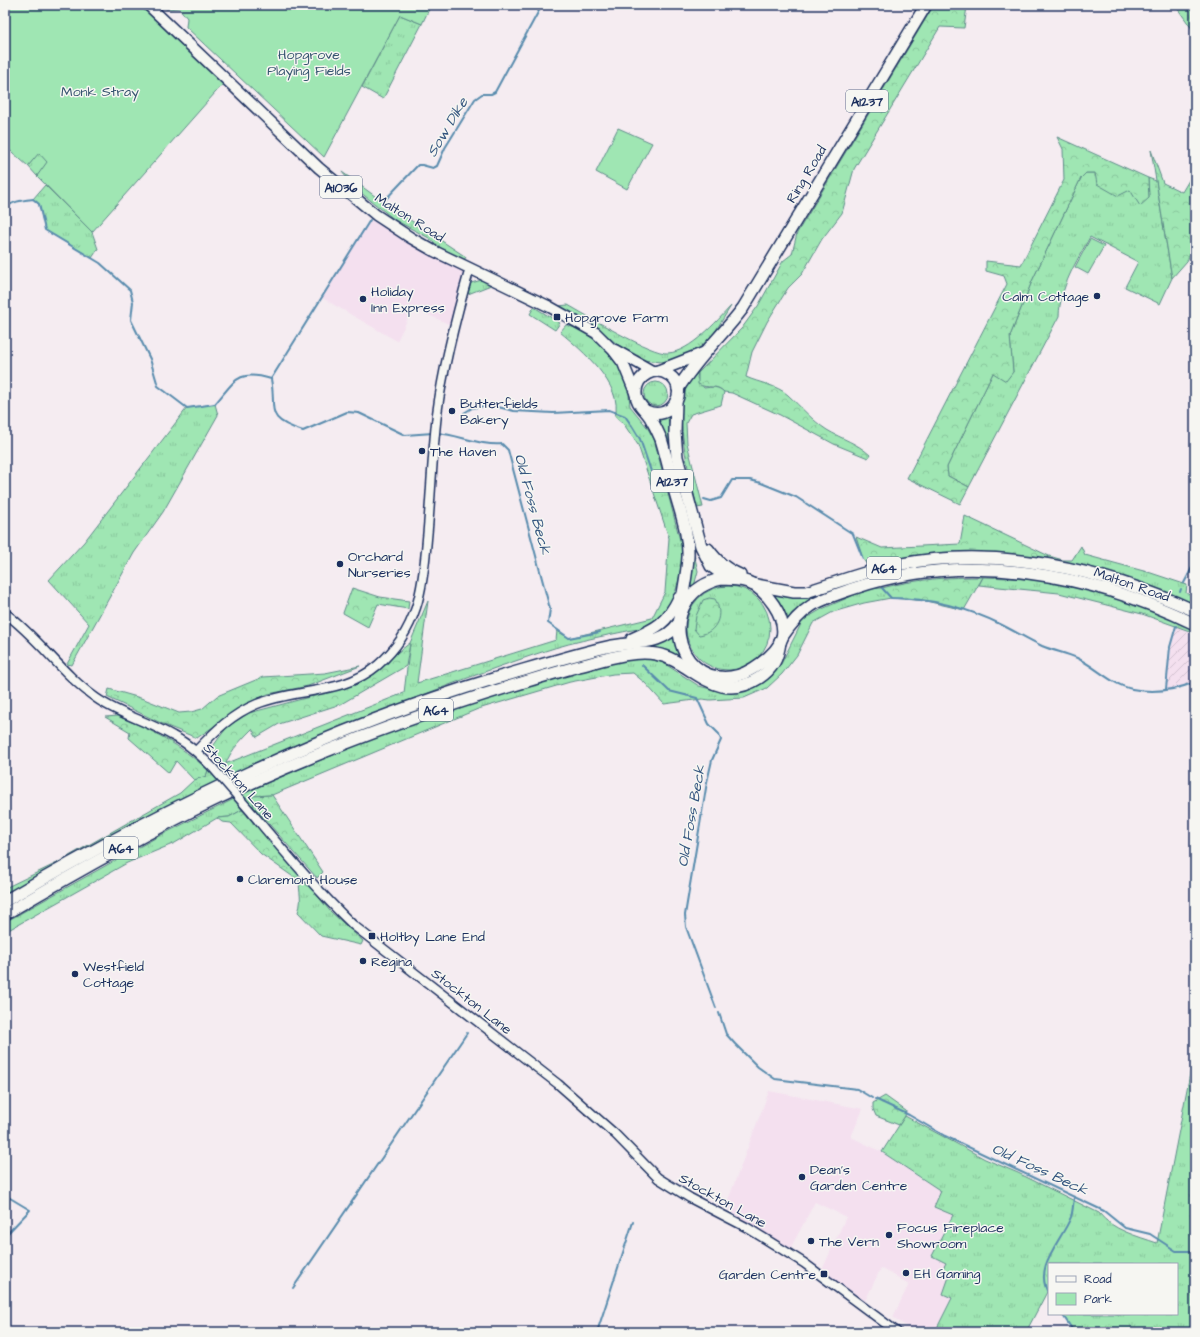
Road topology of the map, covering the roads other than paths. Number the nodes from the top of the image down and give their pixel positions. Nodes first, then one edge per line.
1 (148, 5) edge
2 (926, 5) edge
3 (470, 268) junction
4 (613, 350) junction
5 (704, 353) junction
6 (655, 371) junction
7 (678, 389) junction
8 (636, 395) junction
9 (676, 402) junction
10 (646, 411) junction
11 (695, 523) junction
12 (1059, 572) junction
13 (728, 579) junction
14 (751, 584) junction
15 (765, 587) junction
16 (682, 593) junction
17 (1195, 611) edge
18 (5, 612) edge
19 (679, 619) junction
20 (1195, 624) edge
21 (781, 640) junction
22 (621, 644) junction
23 (196, 751) junction
24 (5, 901) edge
25 (5, 914) edge
26 (897, 1332) edge

1 - 3 main road, Malton Road / A1036
2 - 5 highway, Ring Road / A1237
3 - 4 main road, Malton Road / A1036
3 - 23 street
4 - 6 main road, Malton Road / A1036
4 - 8 main road, Malton Road / A1036
5 - 6 highway, Ring Road / A1237
5 - 7 highway, Ring Road / A1237
6 - 7 highway
6 - 8 highway
7 - 9 highway
8 - 10 highway
9 - 10 highway
9 - 11 highway, A1237
10 - 16 highway, A1237
11 - 13 highway, A1237
11 - 15 highway, A64
12 - 15 highway, A64
12 - 17 highway, Malton Road / A64
12 - 20 highway, Malton Road / A64
12 - 21 highway, A64
13 - 14 highway
13 - 19 highway
14 - 15 highway, A64
14 - 21 highway
16 - 19 highway, A1237
16 - 22 highway, A1237
18 - 23 street, Stockton Lane
19 - 21 highway
19 - 22 highway, A64
21 - 25 highway, A64
22 - 24 highway, A64
23 - 26 street, Stockton Lane, bridge

